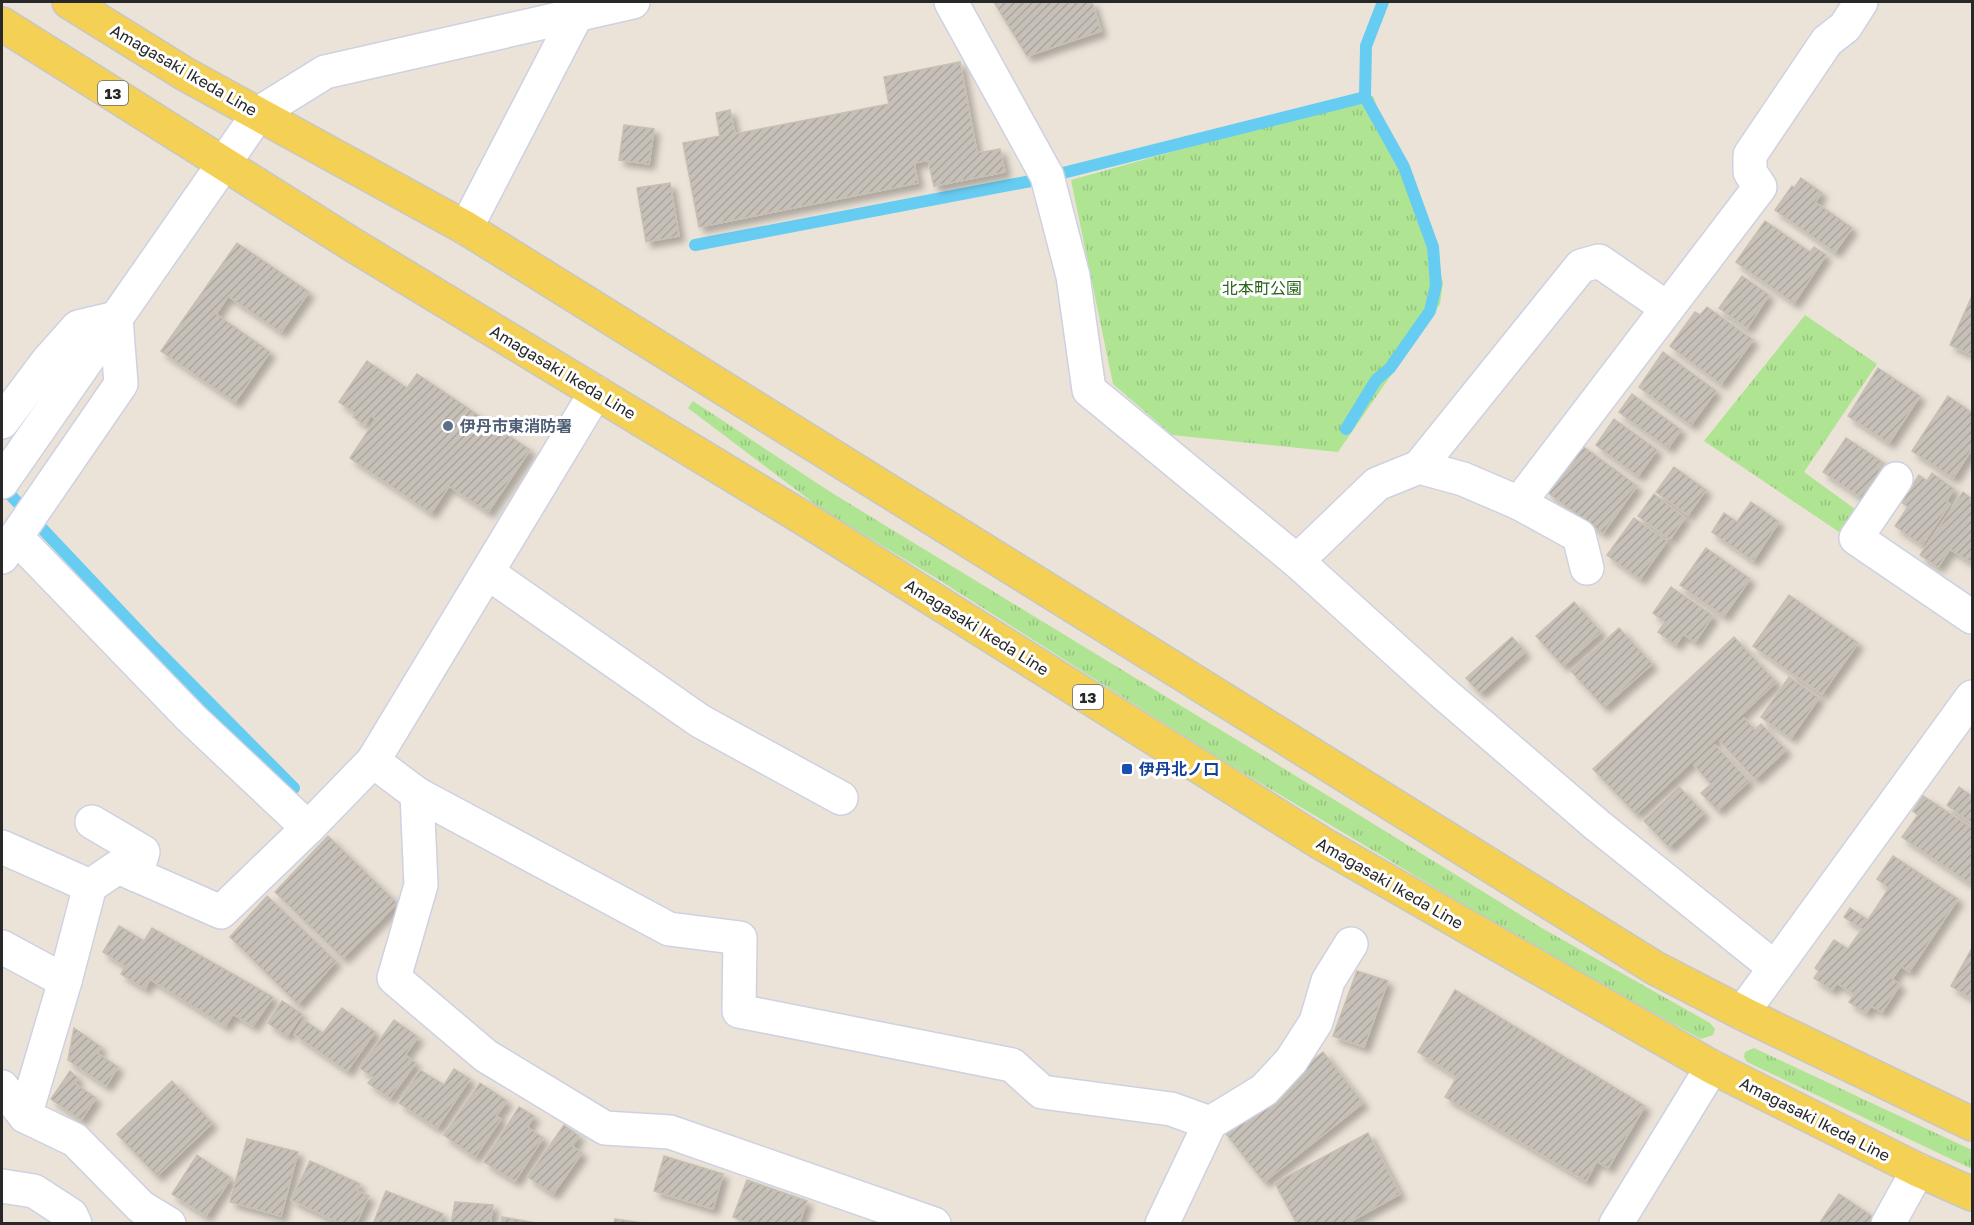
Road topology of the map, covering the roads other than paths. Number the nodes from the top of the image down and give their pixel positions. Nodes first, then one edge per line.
1 (69, 2) edge
2 (633, 2) edge
3 (951, 2) edge
4 (1862, 2) edge
5 (590, 9) edge
6 (2, 24) edge
7 (259, 113) junction
8 (224, 163) junction
9 (466, 228) junction
10 (1667, 309) junction
11 (116, 318) junction
12 (596, 392) junction
13 (2, 422) edge
14 (1419, 467) junction
15 (1896, 479) dead end
16 (2, 482) edge
17 (1519, 502) junction
18 (9, 547) edge
19 (1297, 561) junction
20 (1587, 568) dead end
21 (488, 573) junction
22 (1972, 617) edge
23 (1972, 697) edge
24 (373, 761) junction
25 (417, 794) junction
26 (841, 798) dead end
27 (92, 822) dead end
28 (308, 828) junction
29 (2, 847) edge
30 (136, 875) junction
31 (90, 886) junction
32 (1351, 944) dead end
33 (2, 947) edge
34 (1775, 968) junction
35 (65, 981) junction
36 (1742, 1013) junction
37 (1712, 1067) junction
38 (2, 1087) edge
39 (25, 1116) junction
40 (1210, 1123) junction
41 (1972, 1124) edge
42 (1918, 1170) junction
43 (2, 1185) edge
44 (1972, 1194) edge
45 (75, 1224) edge
46 (169, 1224) edge
47 (934, 1224) edge
48 (1162, 1224) edge
49 (1616, 1224) edge
50 (1888, 1224) edge

1 - 7 main road, Amagasaki Ikeda Line
2 - 5 street
3 - 19 street
4 - 10 street
5 - 7 street
5 - 9 street
6 - 8 main road, Amagasaki Ikeda Line / 13
7 - 8 street
7 - 9 main road, Amagasaki Ikeda Line
8 - 11 street
8 - 12 main road, Amagasaki Ikeda Line / 13
9 - 36 main road, Amagasaki Ikeda Line
10 - 14 street
10 - 17 street
11 - 13 street
11 - 16 street
11 - 18 street
12 - 21 street
12 - 37 main road, Amagasaki Ikeda Line / 13
14 - 17 street
14 - 19 street
15 - 22 street
17 - 20 street
18 - 28 street
19 - 34 street
21 - 24 street
21 - 26 street
23 - 34 street
24 - 25 street
24 - 28 street
25 - 40 street
25 - 47 street
27 - 30 street
28 - 30 street
29 - 31 street
30 - 31 street
31 - 35 street
32 - 40 street
33 - 35 street
34 - 36 street
35 - 39 street
36 - 41 main road, Amagasaki Ikeda Line
37 - 42 main road, Amagasaki Ikeda Line / 13
37 - 49 street
38 - 39 street
39 - 46 street
40 - 48 street
42 - 44 main road, Amagasaki Ikeda Line / 13
42 - 50 street
43 - 45 street

